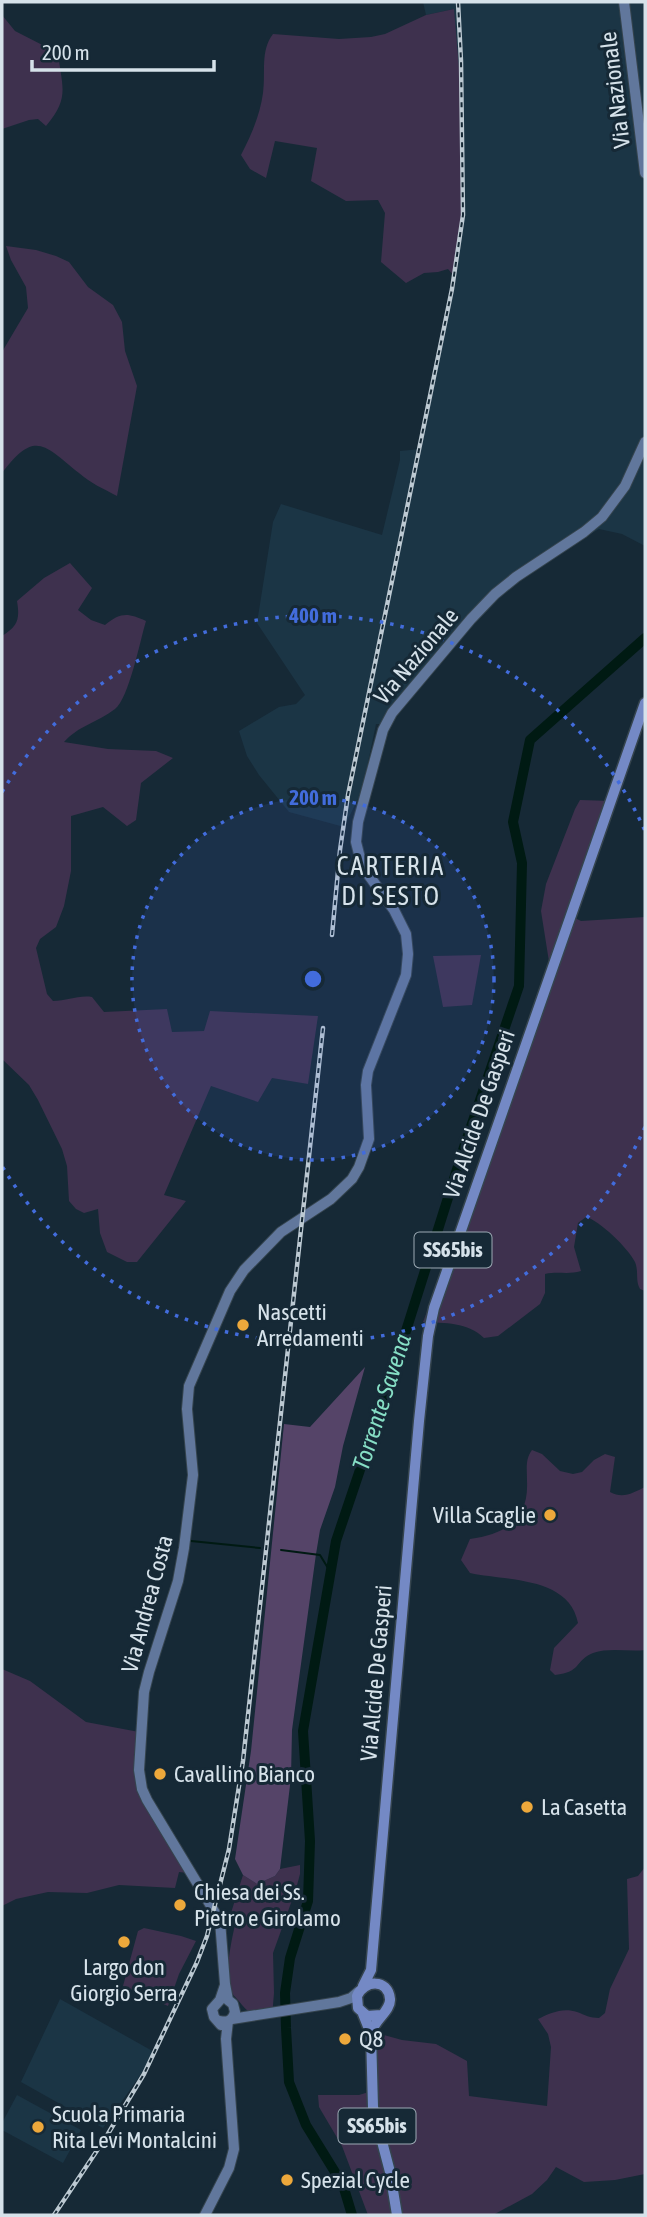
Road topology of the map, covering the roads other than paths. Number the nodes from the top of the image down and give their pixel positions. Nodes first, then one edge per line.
1 (624, 2) edge
2 (645, 173) edge
3 (645, 442) edge
4 (645, 703) edge
5 (368, 1071) joint
6 (371, 1970) junction
7 (378, 1984) junction
8 (361, 1989) junction
9 (228, 2002) junction
10 (339, 2003) junction
11 (361, 2011) junction
12 (381, 2015) junction
13 (251, 2017) junction
14 (227, 2021) junction
15 (371, 2034) junction
16 (205, 2215) edge
17 (397, 2215) edge

1 - 2 main road, Via Nazionale
3 - 5 main road, Via Nazionale
4 - 6 main road, Via Alcide De Gasperi / SS65bis
5 - 9 main road, Via Andrea Costa
6 - 7 main road, SS65bis
6 - 8 main road, Via Alcide De Gasperi / SS65bis
7 - 8 main road
7 - 12 main road, SS65bis
8 - 10 main road
8 - 11 main road, SS65bis
9 - 13 main road
9 - 14 main road
9 - 14 main road
10 - 11 main road
10 - 13 main road
11 - 12 main road
11 - 15 main road
12 - 15 main road, SS65bis
13 - 14 main road
14 - 16 main road
15 - 17 main road, SS65bis

